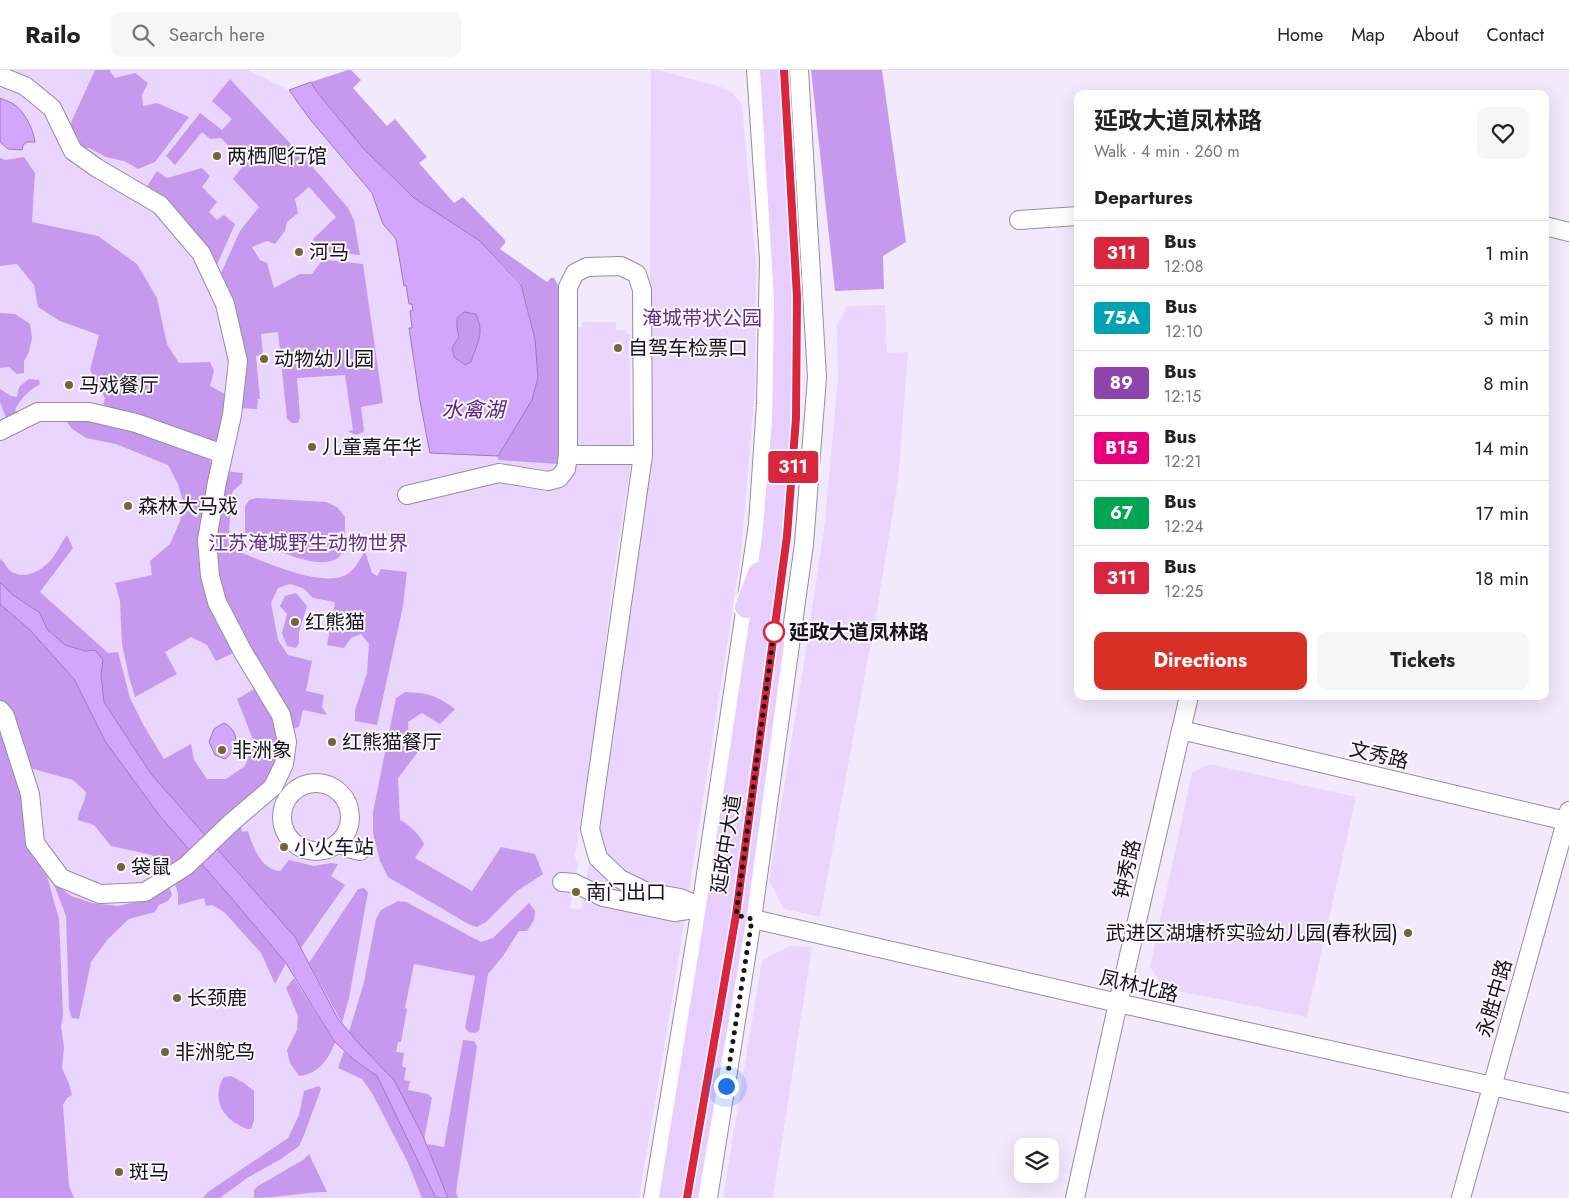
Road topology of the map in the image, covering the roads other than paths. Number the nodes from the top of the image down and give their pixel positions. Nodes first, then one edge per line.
1 (756, 70) edge
2 (771, 70) edge
3 (784, 70) edge
4 (799, 70) edge
5 (0, 76) edge
6 (1074, 216) edge
7 (1019, 220) dead end
8 (1549, 227) edge
9 (1569, 232) edge
10 (0, 431) edge
11 (224, 454) junction
12 (568, 455) junction
13 (643, 456) junction
14 (407, 495) dead end
15 (774, 532) junction
16 (746, 607) junction
17 (1188, 700) edge
18 (0, 710) edge
19 (1181, 730) junction
20 (273, 787) junction
21 (287, 798) junction
22 (1568, 816) edge
23 (340, 842) junction
24 (360, 851) dead end
25 (562, 882) dead end
26 (726, 914) junction
27 (1118, 1003) junction
28 (1491, 1087) junction
29 (1569, 1103) edge
30 (653, 1198) edge
31 (670, 1198) edge
32 (687, 1198) edge
33 (708, 1198) edge
34 (1075, 1198) edge
35 (1461, 1198) edge

1 - 16 street
2 - 15 main road, 延政中大道
3 - 26 main road, 延政中大道
4 - 26 street
5 - 11 street
6 - 7 street
8 - 9 street
10 - 11 street
11 - 20 street
12 - 13 street
12 - 13 street
12 - 14 street
13 - 26 street
15 - 16 main road
15 - 26 main road, 延政中大道
16 - 26 street
17 - 19 street, 钟秀路
18 - 20 street
19 - 22 street, 文秀路
19 - 27 street, 钟秀路
20 - 21 street
21 - 23 street
21 - 23 street
22 - 28 street, 永胜中路
23 - 24 street
25 - 26 street
26 - 27 street, 凤林北路
26 - 30 street
26 - 31 main road, 延政中大道
26 - 32 main road, 延政中大道
26 - 33 street
27 - 28 street, 凤林北路
27 - 34 street, 钟秀路
28 - 29 street, 凤林北路
28 - 35 street, 永胜中路

